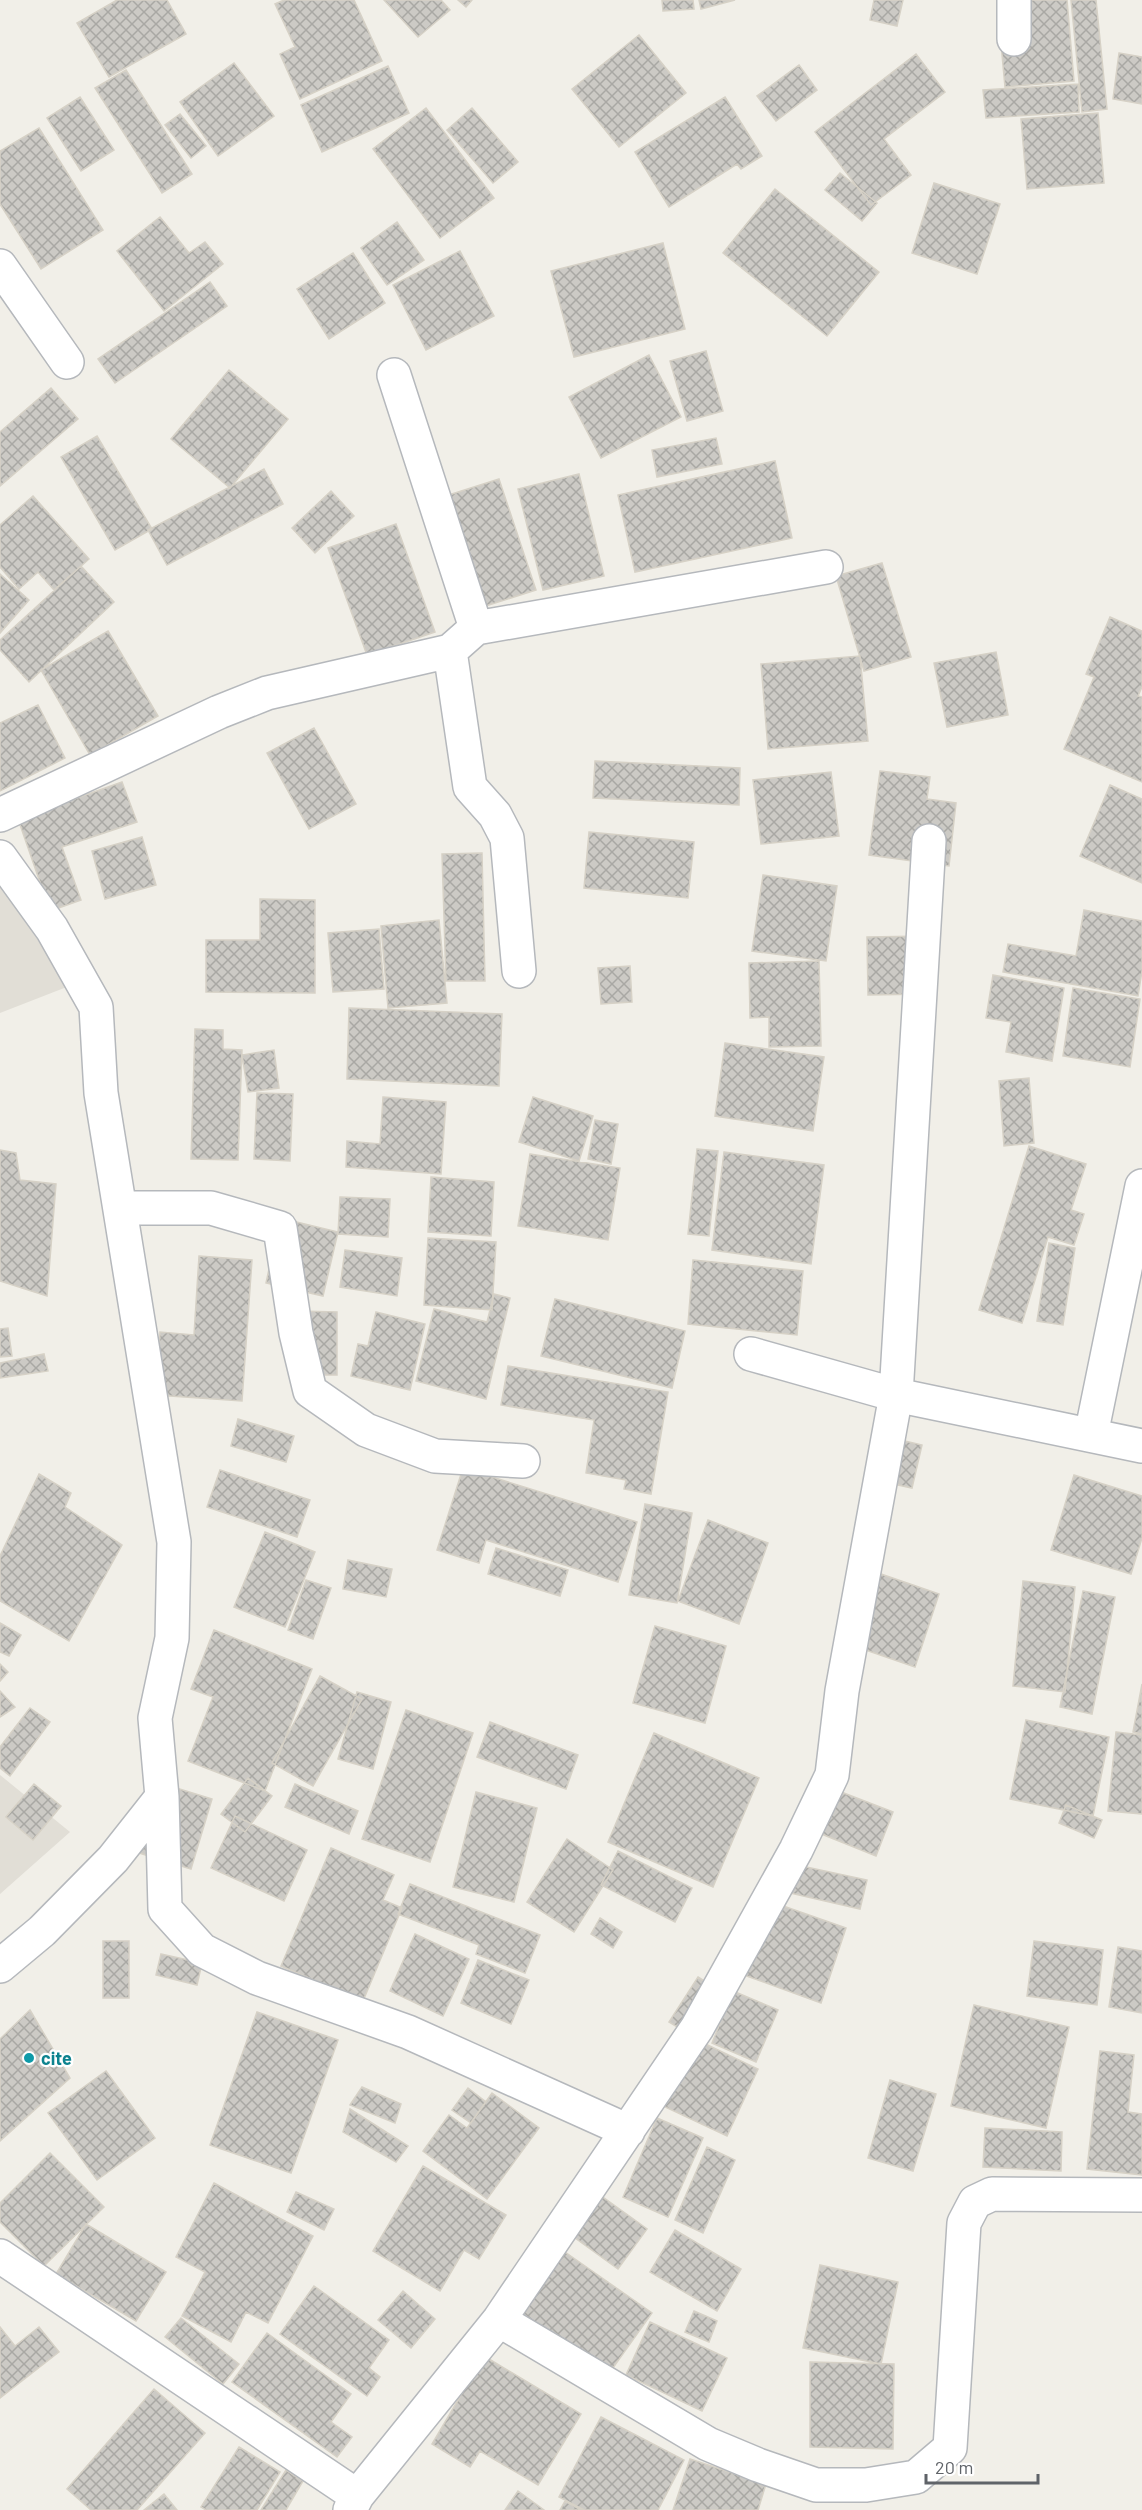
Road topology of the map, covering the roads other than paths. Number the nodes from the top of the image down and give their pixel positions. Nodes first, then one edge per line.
1 (1014, 0) edge
2 (1014, 39) dead end
3 (0, 266) edge
4 (67, 362) dead end
5 (394, 375) dead end
6 (826, 567) dead end
7 (476, 628) junction
8 (450, 651) junction
9 (0, 815) edge
10 (929, 841) dead end
11 (0, 857) edge
12 (519, 971) dead end
13 (1142, 1186) edge
14 (120, 1208) junction
15 (751, 1354) dead end
16 (896, 1395) junction
17 (1091, 1435) junction
18 (1142, 1446) edge
19 (524, 1461) dead end
20 (162, 1797) junction
21 (0, 1966) edge
22 (628, 2131) junction
23 (1142, 2195) edge
24 (0, 2256) edge
25 (499, 2320) junction
26 (353, 2503) edge

1 - 2 street
3 - 4 street
5 - 7 street
6 - 7 street
7 - 8 street
8 - 9 street
8 - 12 street
10 - 16 street
11 - 14 street
13 - 17 street
14 - 19 street
14 - 20 street
15 - 16 street
16 - 17 street
16 - 22 street
17 - 18 street
20 - 21 street
20 - 22 street
22 - 25 street
23 - 25 street
24 - 26 street
25 - 26 street

